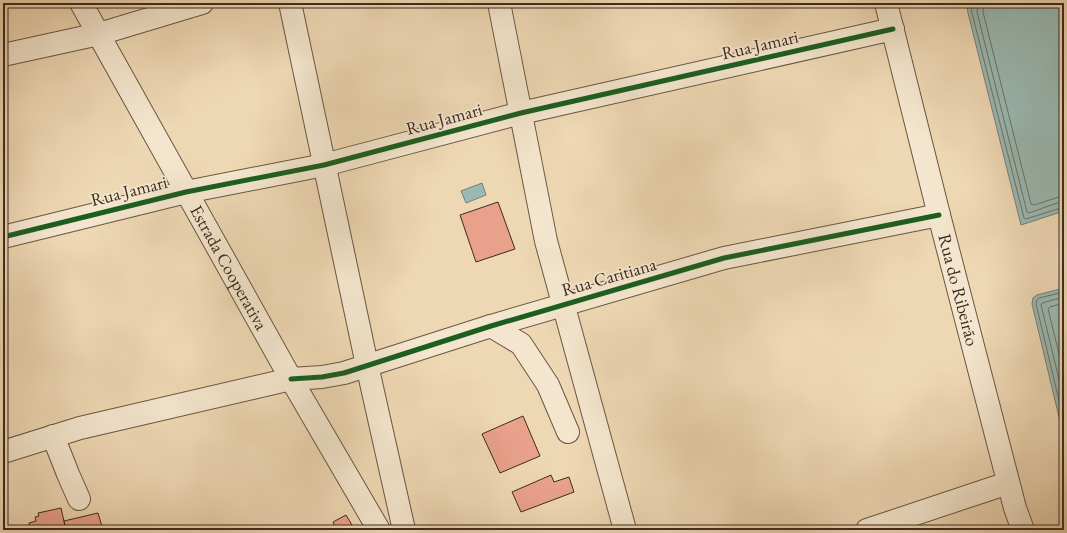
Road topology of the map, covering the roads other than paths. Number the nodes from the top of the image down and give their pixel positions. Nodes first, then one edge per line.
1 (82, 3) edge
2 (202, 3) edge
3 (290, 3) edge
4 (500, 3) edge
5 (886, 3) edge
6 (893, 29) junction
7 (99, 34) junction
8 (3, 55) edge
9 (521, 113) junction
10 (324, 165) junction
11 (186, 192) junction
12 (939, 215) junction
13 (3, 236) edge
14 (563, 305) junction
15 (492, 326) junction
16 (367, 365) junction
17 (291, 379) junction
18 (568, 432) dead end
19 (53, 436) junction
20 (3, 452) edge
21 (1008, 483) junction
22 (79, 498) dead end
23 (379, 530) edge
24 (404, 530) edge
25 (625, 530) edge
26 (867, 530) edge
27 (1024, 530) edge

1 - 7 street, Estrada Cooperativa
2 - 7 street
3 - 10 street
4 - 9 street
5 - 6 street, Rua do Ribeirão
6 - 9 street, Rua Jamari
6 - 12 street, Rua do Ribeirão
7 - 8 street
7 - 11 street, Estrada Cooperativa
9 - 10 street, Rua Jamari
9 - 14 street
10 - 11 street, Rua Jamari
10 - 16 street
11 - 13 street, Rua Jamari
11 - 17 street, Estrada Cooperativa
12 - 14 street, Rua Caritiana
12 - 21 street, Rua do Ribeirão
14 - 15 street, Rua Caritiana
14 - 25 street
15 - 16 street, Rua Caritiana
15 - 18 street
16 - 17 street, Rua Caritiana
16 - 24 street
17 - 19 street, Rua Caritiana
17 - 23 street, Estrada Cooperativa
19 - 20 street, Rua Caritiana
19 - 22 street
21 - 26 street
21 - 27 street, Rua do Ribeirão

